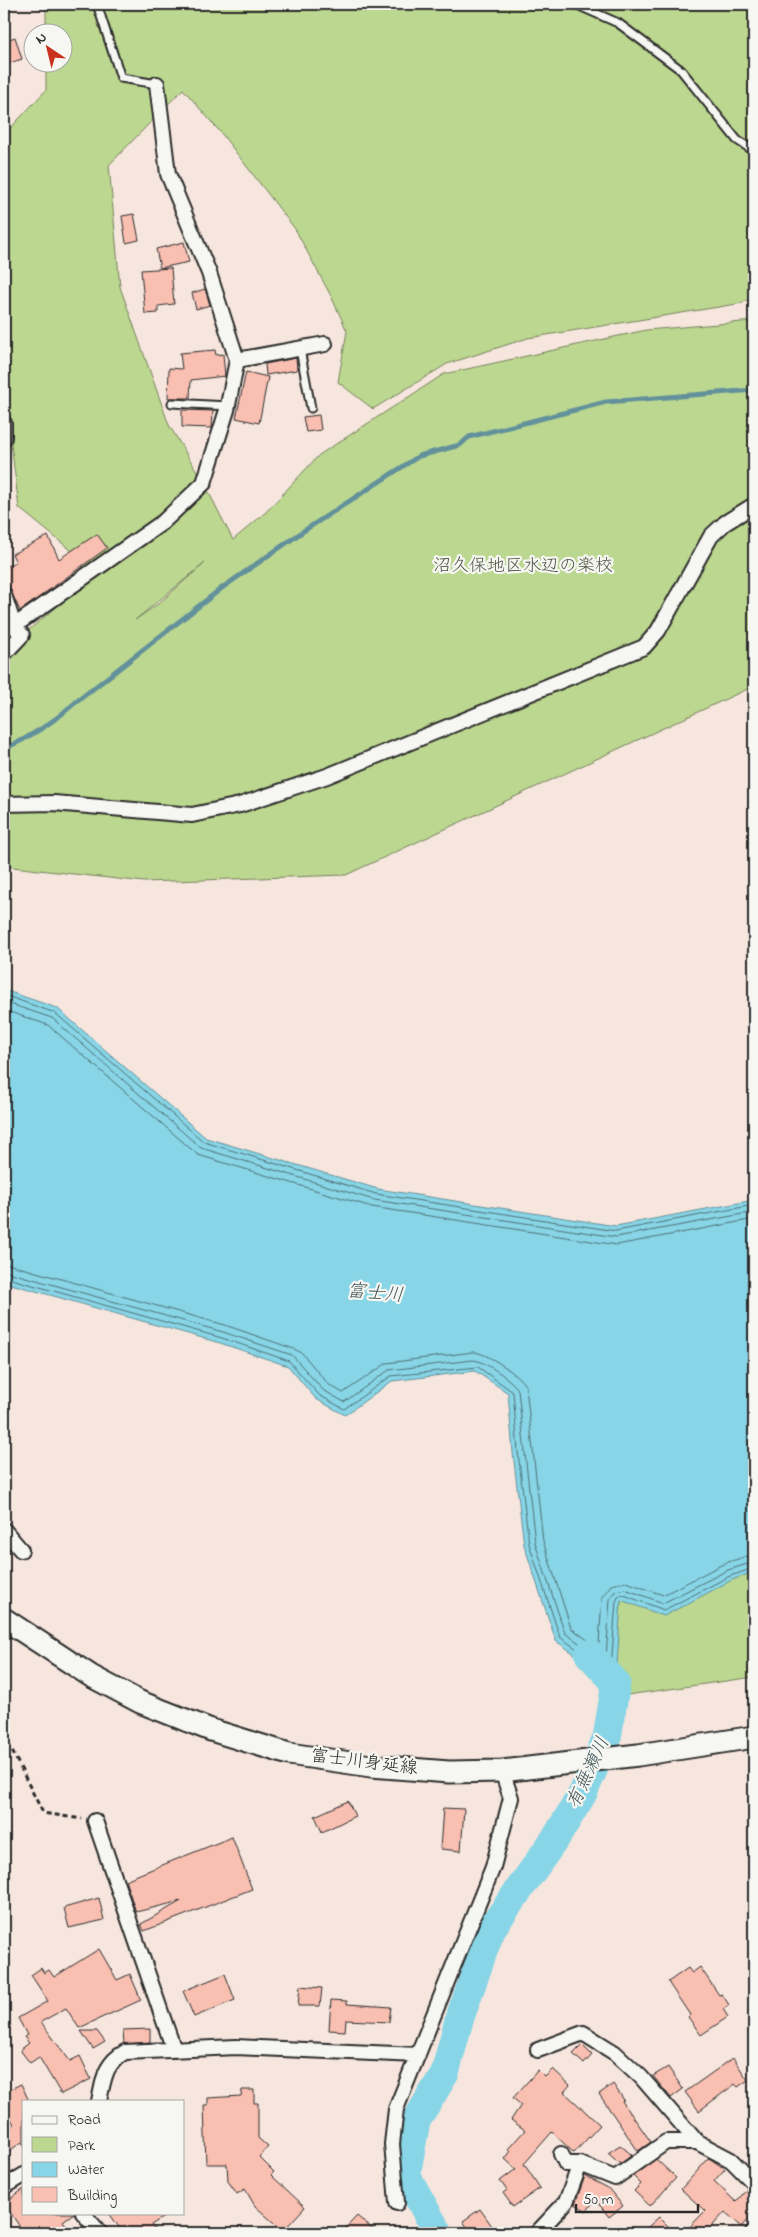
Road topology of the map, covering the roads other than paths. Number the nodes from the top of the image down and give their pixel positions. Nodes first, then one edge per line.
1 (97, 4) edge
2 (575, 4) edge
3 (157, 84) joint
4 (754, 151) edge
5 (325, 344) dead end
6 (300, 349) junction
7 (237, 360) junction
8 (172, 403) dead end
9 (228, 406) junction
10 (311, 408) dead end
11 (4, 423) edge
12 (4, 438) edge
13 (754, 505) edge
14 (4, 595) edge
15 (14, 626) junction
16 (4, 654) edge
17 (4, 804) edge
18 (4, 1530) edge
19 (21, 1550) dead end
20 (4, 1619) edge
21 (754, 1737) edge
22 (506, 1770) junction
23 (95, 1821) road end
24 (174, 2050) junction
25 (538, 2050) dead end
26 (418, 2055) junction
27 (98, 2100) edge
28 (697, 2142) junction
29 (561, 2154) dead end
30 (580, 2164) junction
31 (22, 2176) edge
32 (754, 2183) edge
33 (4, 2187) edge
34 (397, 2203) dead end
35 (84, 2214) edge
36 (100, 2233) edge
37 (538, 2233) edge

1 - 3 lane
2 - 4 lane
3 - 7 street
5 - 6 street
6 - 7 street
6 - 10 lane
7 - 9 street
8 - 9 lane
9 - 15 street
11 - 12 street
13 - 17 street
14 - 15 street
15 - 16 street
18 - 19 street
20 - 22 main road, 富士川身延線
21 - 22 main road, 富士川身延線
22 - 26 street
23 - 24 street
24 - 26 street
24 - 27 street
25 - 28 street
26 - 34 street
28 - 30 street
28 - 32 street
29 - 30 street
30 - 37 street
31 - 33 street
35 - 36 street

